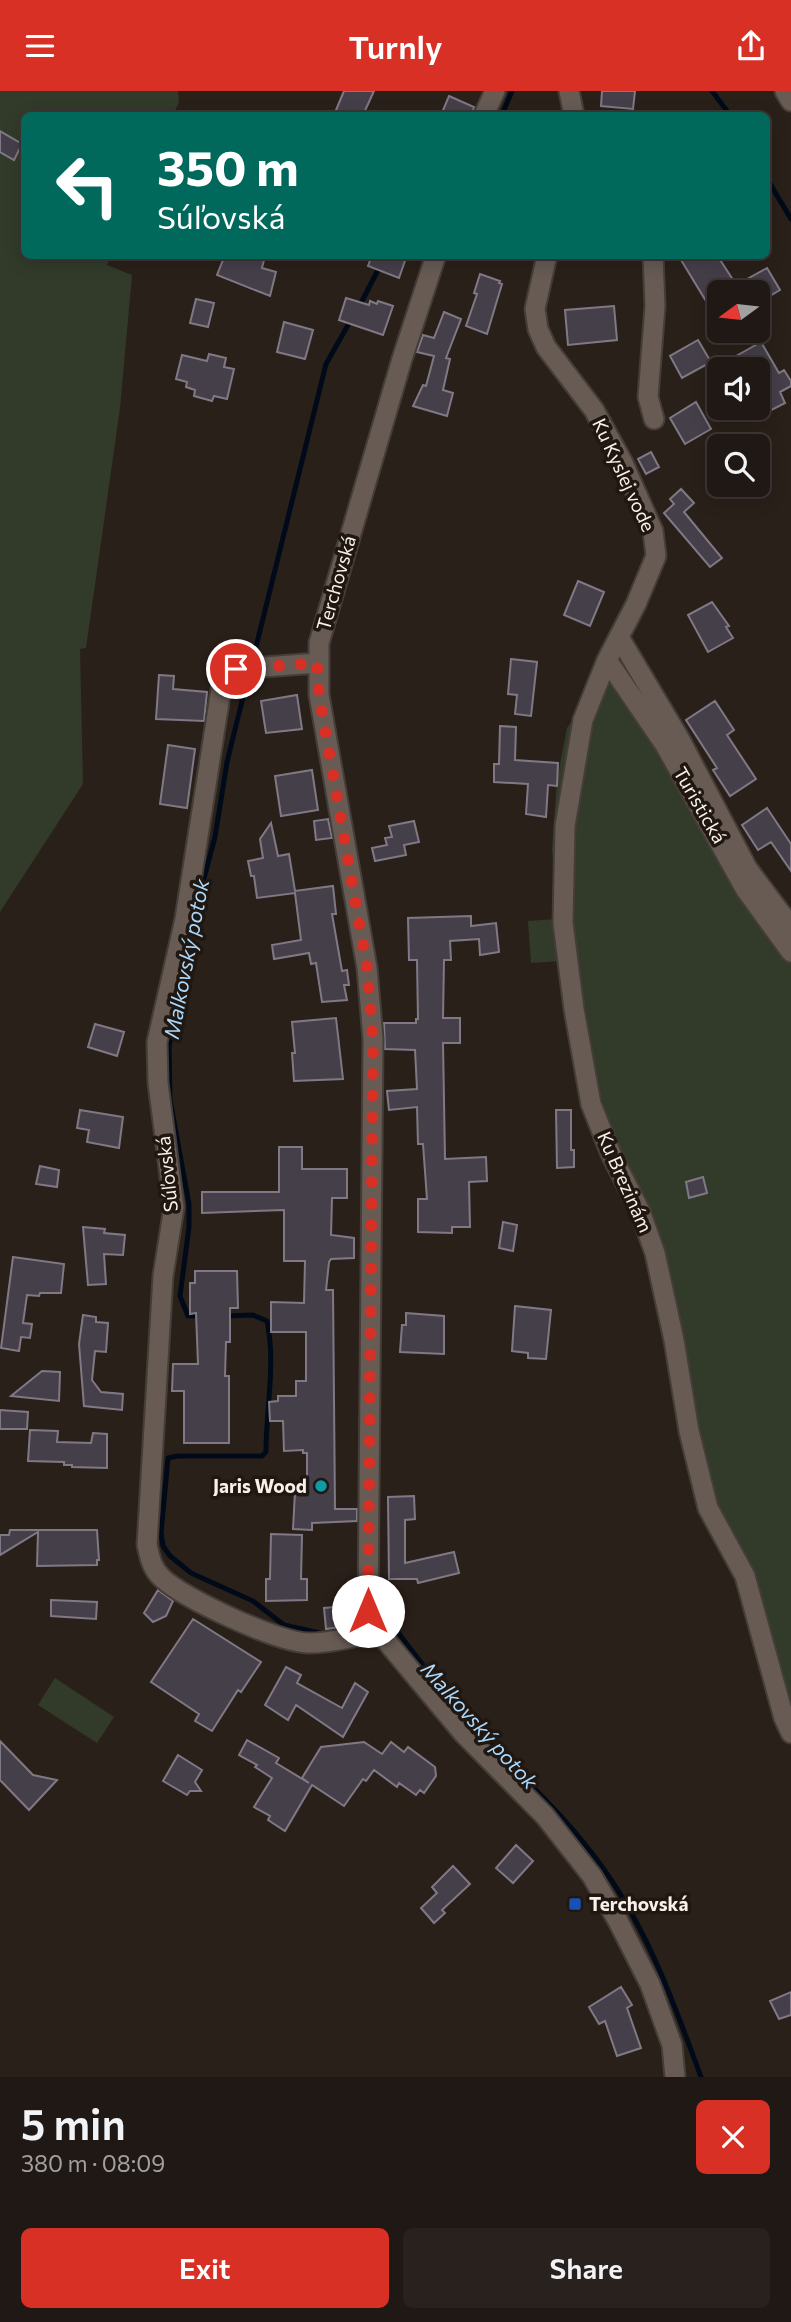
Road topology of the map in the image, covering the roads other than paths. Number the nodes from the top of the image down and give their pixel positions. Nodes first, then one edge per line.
1 (495, 91) edge
2 (569, 91) edge
3 (785, 91) edge
4 (791, 101) edge
5 (485, 112) edge
6 (573, 112) edge
7 (435, 259) edge
8 (546, 259) edge
9 (653, 259) edge
10 (654, 419) dead end
11 (619, 637) junction
12 (607, 660) junction
13 (317, 663) junction
14 (791, 927) edge
15 (791, 952) edge
16 (374, 1623) junction
17 (791, 1733) edge
18 (675, 2077) edge

1 - 5 street
2 - 6 street
3 - 4 street
7 - 13 street, Terchovská
8 - 11 street, Ku Kyslej vode
9 - 10 street
11 - 12 street, Ku Kyslej vode
11 - 14 street, Turistická
12 - 15 street, Turistická
12 - 17 street, Ku Brezinám
13 - 16 street, Terchovská
13 - 16 street, Súľovská
16 - 18 street

